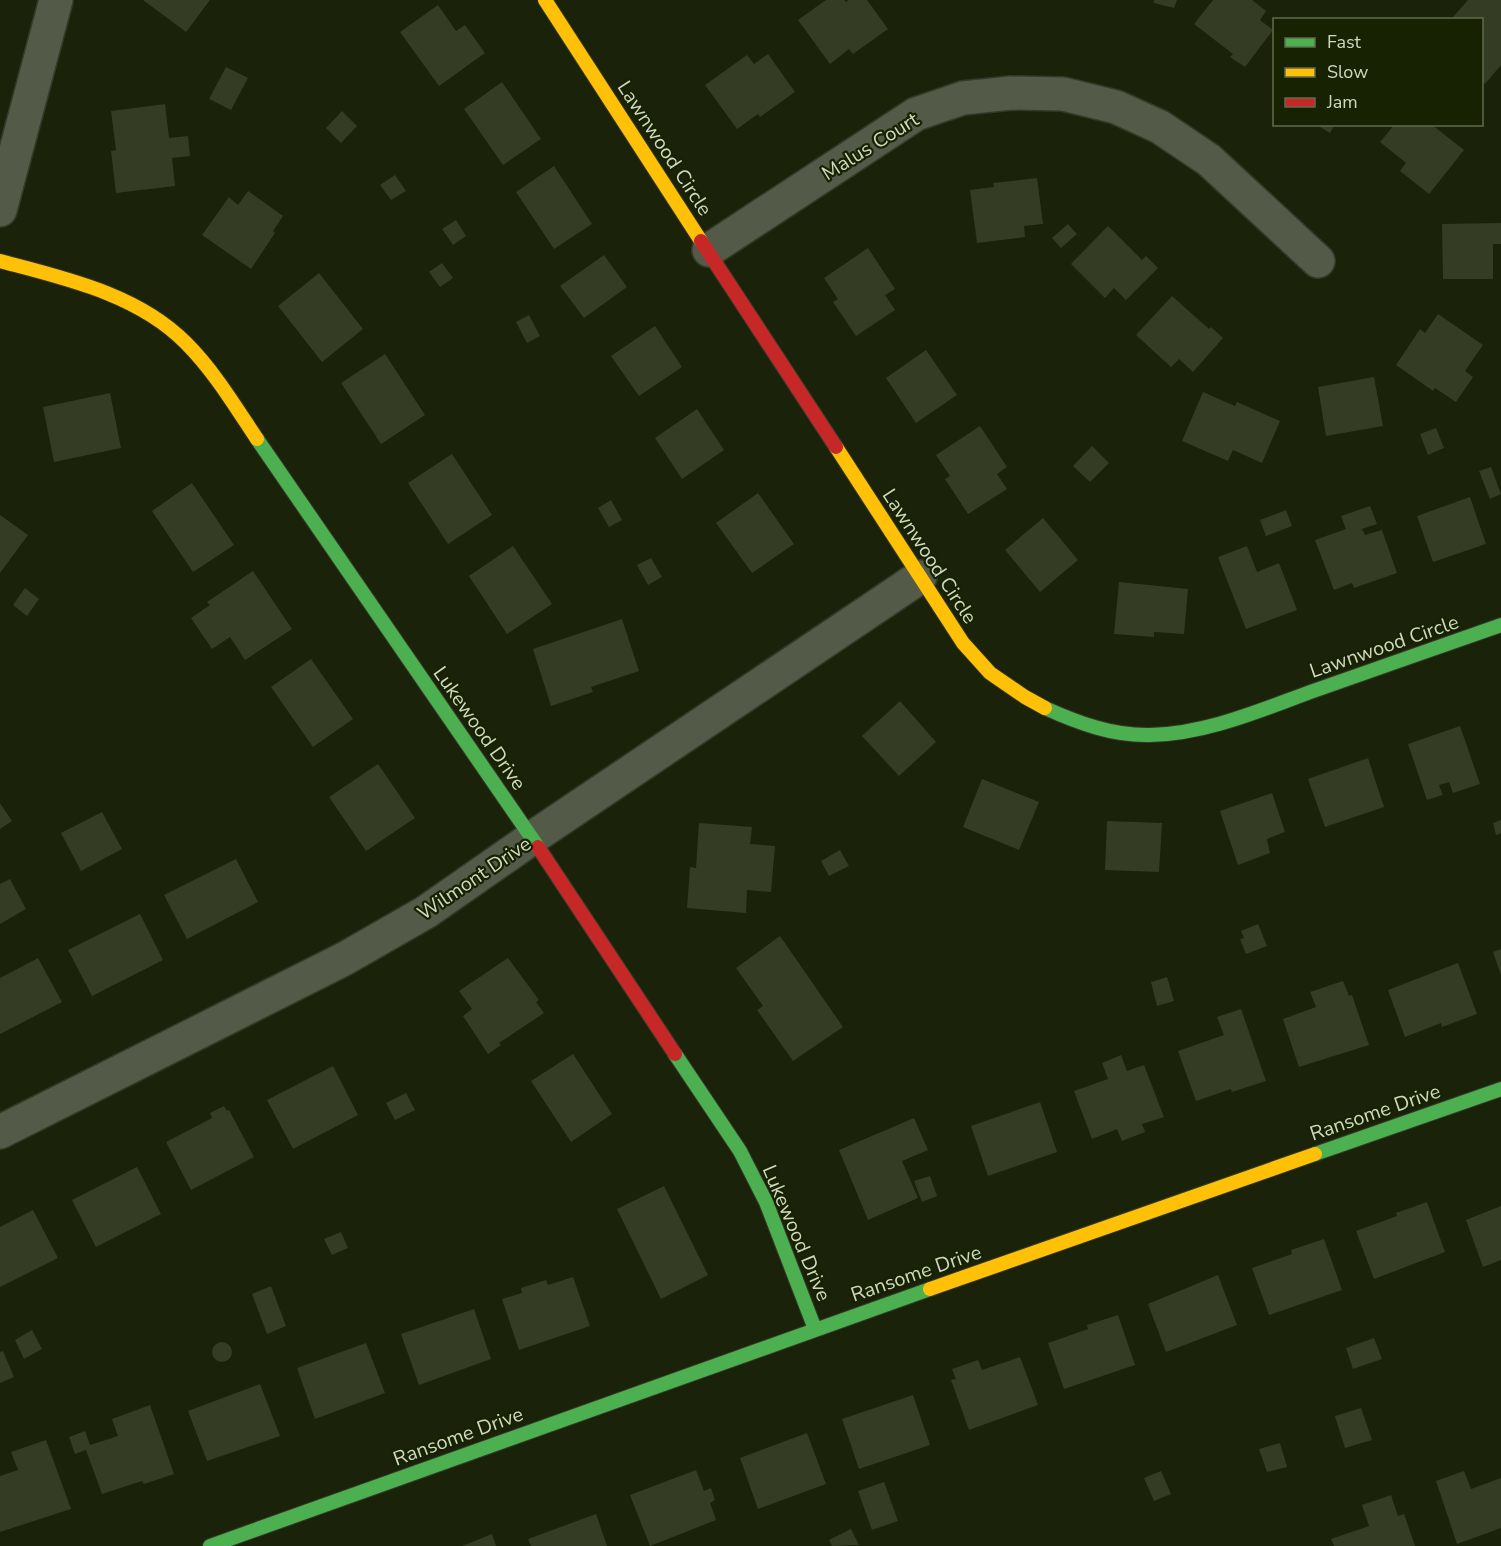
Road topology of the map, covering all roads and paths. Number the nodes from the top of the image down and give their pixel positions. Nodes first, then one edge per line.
1 (56, 0) edge
2 (545, 0) edge
3 (0, 210) edge
4 (709, 250) junction
5 (0, 261) edge
6 (1318, 261) dead end
7 (920, 577) junction
8 (1501, 625) edge
9 (532, 838) junction
10 (1501, 1089) edge
11 (0, 1132) edge
12 (815, 1329) junction
13 (210, 1546) edge

1 - 3 street
2 - 4 street, Lawnwood Circle
4 - 6 street, Malus Court
4 - 7 street, Lawnwood Circle
5 - 9 street, Lukewood Drive
7 - 8 street, Lawnwood Circle
7 - 9 street, Wilmont Drive
9 - 11 street, Wilmont Drive
9 - 12 street, Lukewood Drive
10 - 12 street, Ransome Drive
12 - 13 street, Ransome Drive

